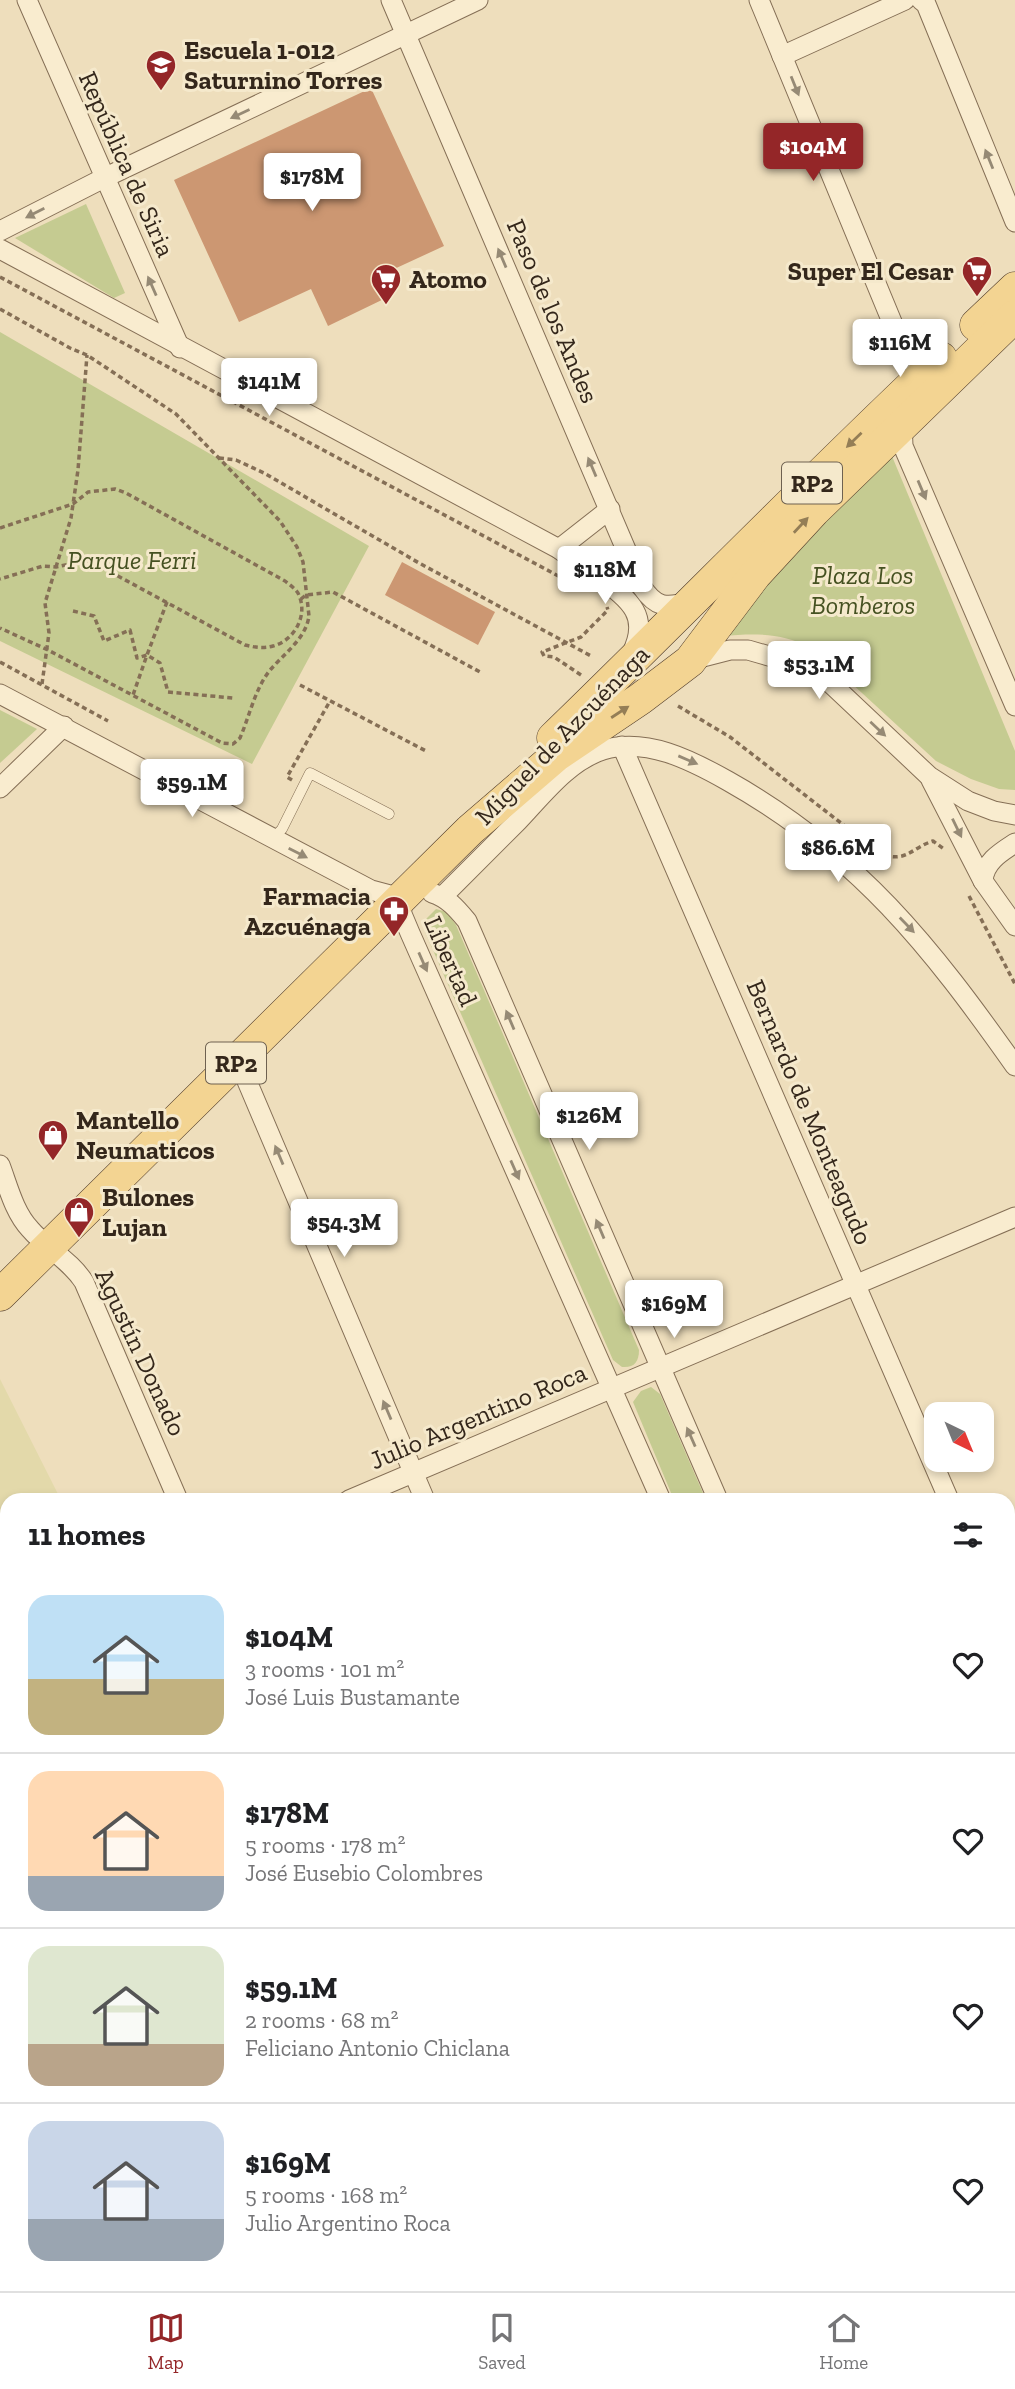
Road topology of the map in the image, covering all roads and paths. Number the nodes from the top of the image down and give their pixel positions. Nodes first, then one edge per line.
1 (27, 0) edge
2 (391, 0) edge
3 (478, 0) edge
4 (759, 0) edge
5 (905, 0) edge
6 (921, 0) edge
7 (406, 35) junction
8 (782, 56) junction
9 (104, 178) junction
10 (1015, 222) edge
11 (0, 231) edge
12 (0, 249) edge
13 (0, 277) edge
14 (1015, 288) edge
15 (0, 309) edge
16 (1015, 316) edge
17 (180, 348) junction
18 (904, 351) junction
19 (87, 355) junction
20 (963, 366) junction
21 (928, 370) junction
22 (904, 392) junction
23 (902, 425) junction
24 (219, 458) junction
25 (73, 504) junction
26 (610, 509) junction
27 (0, 528) edge
28 (559, 549) junction
29 (56, 568) junction
30 (0, 579) edge
31 (572, 583) dead end
32 (306, 595) junction
33 (301, 599) junction
34 (694, 600) junction
35 (167, 603) junction
36 (606, 604) dead end
37 (73, 611) dead end
38 (0, 628) edge
39 (567, 642) junction
40 (48, 650) junction
41 (147, 655) junction
42 (690, 661) junction
43 (0, 662) edge
44 (480, 672) dead end
45 (604, 675) junction
46 (43, 684) junction
47 (300, 685) dead end
48 (0, 694) edge
49 (133, 695) junction
50 (233, 698) dead end
51 (330, 701) junction
52 (678, 706) dead end
53 (1015, 706) edge
54 (108, 721) dead end
55 (64, 726) junction
56 (622, 746) junction
57 (426, 751) dead end
58 (929, 776) junction
59 (303, 786) junction
60 (0, 788) edge
61 (389, 814) dead end
62 (1015, 815) edge
63 (470, 830) junction
64 (272, 839) junction
65 (1015, 843) edge
66 (949, 856) dead end
67 (974, 885) junction
68 (443, 897) junction
69 (401, 898) junction
70 (1015, 926) edge
71 (1015, 984) edge
72 (238, 1060) junction
73 (1015, 1066) edge
74 (0, 1165) edge
75 (1015, 1217) edge
76 (48, 1248) junction
77 (856, 1284) junction
78 (0, 1295) edge
79 (661, 1367) junction
80 (612, 1388) junction
81 (413, 1472) junction
82 (175, 1493) edge
83 (365, 1493) edge
84 (422, 1493) edge
85 (658, 1493) edge
86 (715, 1493) edge
87 (946, 1493) edge

1 - 9 street, República de Siria
2 - 7 street, Paso de los Andes
3 - 7 street
4 - 8 street
5 - 8 street
10 -> 6 street
7 -> 9 street
26 -> 7 street, Paso de los Andes
8 -> 18 street
9 -> 11 street
17 -> 9 street, República de Siria
12 - 17 street
13 - 31 path
14 - 21 main road, Miguel de Azcuénaga / RP2
15 - 19 path
16 - 20 main road, Miguel de Azcuénaga / RP2
17 - 28 street
18 - 21 street
18 - 22 street
19 - 24 path
19 - 25 path
20 - 21 street
20 - 23 main road, Miguel de Azcuénaga / RP2
21 - 22 main road, Miguel de Azcuénaga / RP2
22 - 23 street
22 -> 34 main road, Miguel de Azcuénaga / RP2
42 -> 23 main road, Miguel de Azcuénaga / RP2
23 -> 53 street
24 - 32 path
24 - 39 path
25 - 27 path
25 - 29 path
25 - 33 path
26 - 28 street
26 - 34 street, Paso de los Andes
28 - 45 street
29 - 30 path
29 - 35 path
29 - 40 path
32 - 33 path
32 - 44 path
32 - 49 path
33 - 35 path
34 - 45 main road, Miguel de Azcuénaga / RP2
35 - 41 path
36 - 39 path
37 - 41 path
38 - 40 path
39 - 45 path
39 - 45 path
40 - 46 path
40 - 49 path
41 - 49 path
41 - 50 path
42 -> 58 street
63 -> 42 main road, Miguel de Azcuénaga / RP2
43 - 46 path
45 - 63 main road, Miguel de Azcuénaga / RP2
46 - 54 path
47 - 51 path
48 - 55 street
51 - 57 path
51 - 59 path
52 - 66 path
55 - 60 street
55 - 64 street
56 - 68 street, Miguel de Azcuénaga
56 -> 73 street
56 - 77 street, Bernardo de Monteagudo
58 - 62 street
58 -> 67 street
59 - 61 lane
59 - 64 lane
63 - 69 main road, Miguel de Azcuénaga / RP2
64 -> 69 street
65 - 67 street
67 - 70 street
67 - 71 path
68 - 69 street, Libertad
79 -> 68 street, Libertad
69 - 72 main road, Miguel de Azcuénaga / RP2
69 -> 80 street, Libertad
72 - 76 main road, Miguel de Azcuénaga / RP2
81 -> 72 street
74 - 76 street, Agustín Donado
75 - 77 street, Julio Argentino Roca
76 - 78 main road, Miguel de Azcuénaga / RP2
76 - 82 street, Agustín Donado
77 - 79 street, Julio Argentino Roca
77 - 87 street, Bernardo de Monteagudo
79 - 80 street, Julio Argentino Roca
86 -> 79 street, Libertad
80 - 81 street, Julio Argentino Roca
80 - 85 street, Libertad
81 - 83 street, Julio Argentino Roca
81 - 84 street

